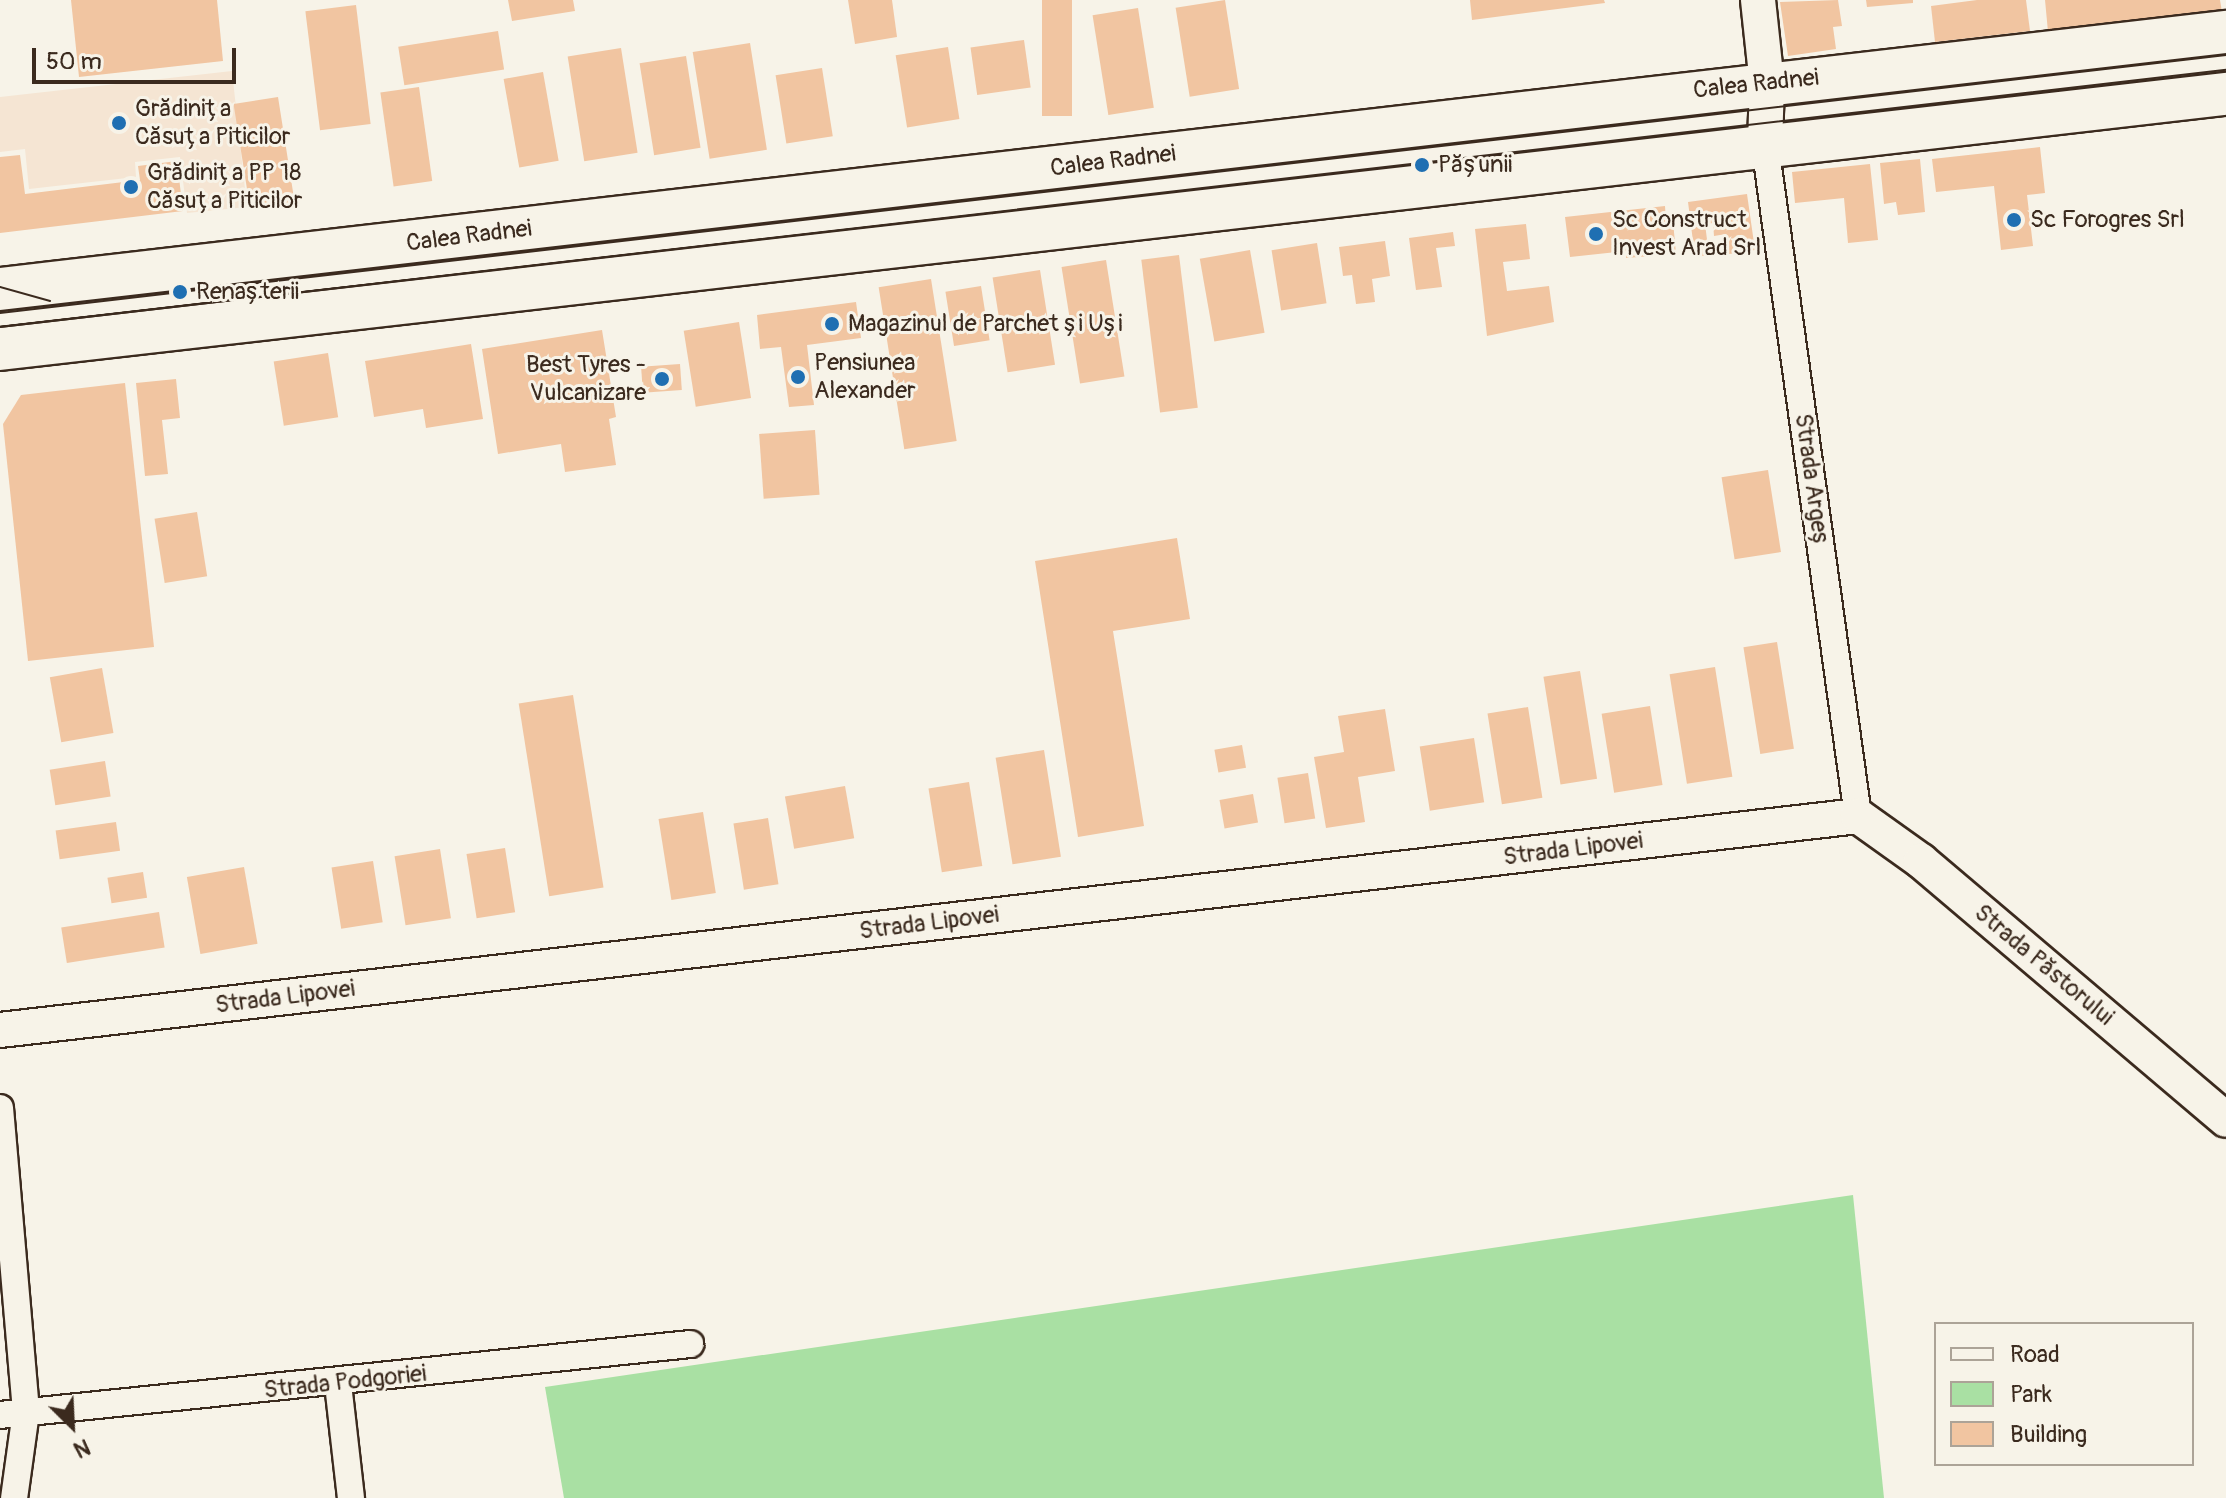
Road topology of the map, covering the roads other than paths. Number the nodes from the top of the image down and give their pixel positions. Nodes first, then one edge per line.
1 (1758, 0) edge
2 (2226, 32) edge
3 (1767, 84) junction
4 (2226, 94) edge
5 (1765, 145) junction
6 (0, 289) edge
7 (0, 349) edge
8 (1858, 816) junction
9 (0, 1030) edge
10 (0, 1108) edge
11 (2226, 1120) edge
12 (690, 1344) dead end
13 (338, 1384) junction
14 (13, 1414) edge
15 (14, 1498) edge
16 (351, 1498) edge

1 - 3 street
2 - 3 main road, Calea Radnei
3 - 5 street
3 - 6 main road, Calea Radnei
4 - 5 main road
5 - 7 main road
5 - 8 street, Strada Argeș
8 - 9 street, Strada Lipovei
8 - 11 street, Strada Păstorului
10 - 14 street
12 - 13 street, Strada Podgoriei
13 - 14 street, Strada Podgoriei
13 - 16 street
14 - 15 street

